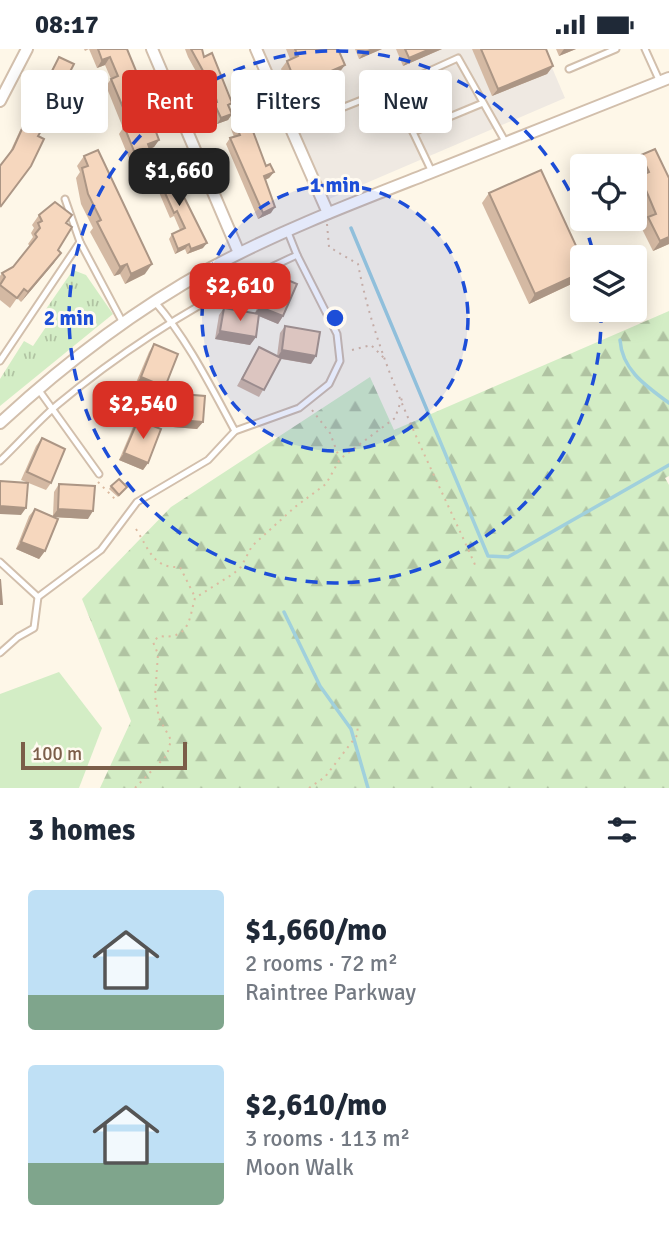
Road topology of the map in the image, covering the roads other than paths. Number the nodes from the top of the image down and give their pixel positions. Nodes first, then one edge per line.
1 (27, 49) edge
2 (152, 49) edge
3 (256, 49) edge
4 (616, 49) edge
5 (645, 49) edge
6 (569, 69) dead end
7 (265, 70) edge
8 (432, 70) edge
9 (664, 80) edge
10 (0, 101) edge
11 (483, 103) junction
12 (452, 116) edge
13 (293, 133) edge
14 (413, 133) edge
15 (506, 143) junction
16 (432, 172) junction
17 (65, 199) dead end
18 (328, 213) junction
19 (292, 228) junction
20 (80, 242) junction
21 (239, 254) junction
22 (297, 254) junction
23 (155, 302) junction
24 (172, 321) junction
25 (123, 323) junction
26 (0, 361) edge
27 (37, 389) junction
28 (53, 408) junction
29 (0, 423) edge
30 (235, 431) junction
31 (0, 461) edge
32 (99, 474) road end
33 (0, 562) edge
34 (38, 597) junction
35 (0, 653) edge

1 - 10 street
2 - 21 street
3 - 7 street
4 - 6 lane
5 - 9 lane
8 - 11 lane
9 - 15 street
11 - 12 lane
11 - 15 lane
13 - 18 street
14 - 16 lane
15 - 16 street
16 - 18 street
17 - 20 lane
18 - 19 street
19 - 21 street
19 - 22 lane
20 - 25 lane
20 - 26 lane
21 - 23 street
22 - 24 lane
22 - 30 lane
23 - 24 lane
23 - 25 street
24 - 28 lane
24 - 30 lane
25 - 27 street
27 - 28 lane
27 - 29 street
28 - 31 lane
28 - 32 lane
30 - 34 lane
33 - 34 lane
34 - 35 lane

